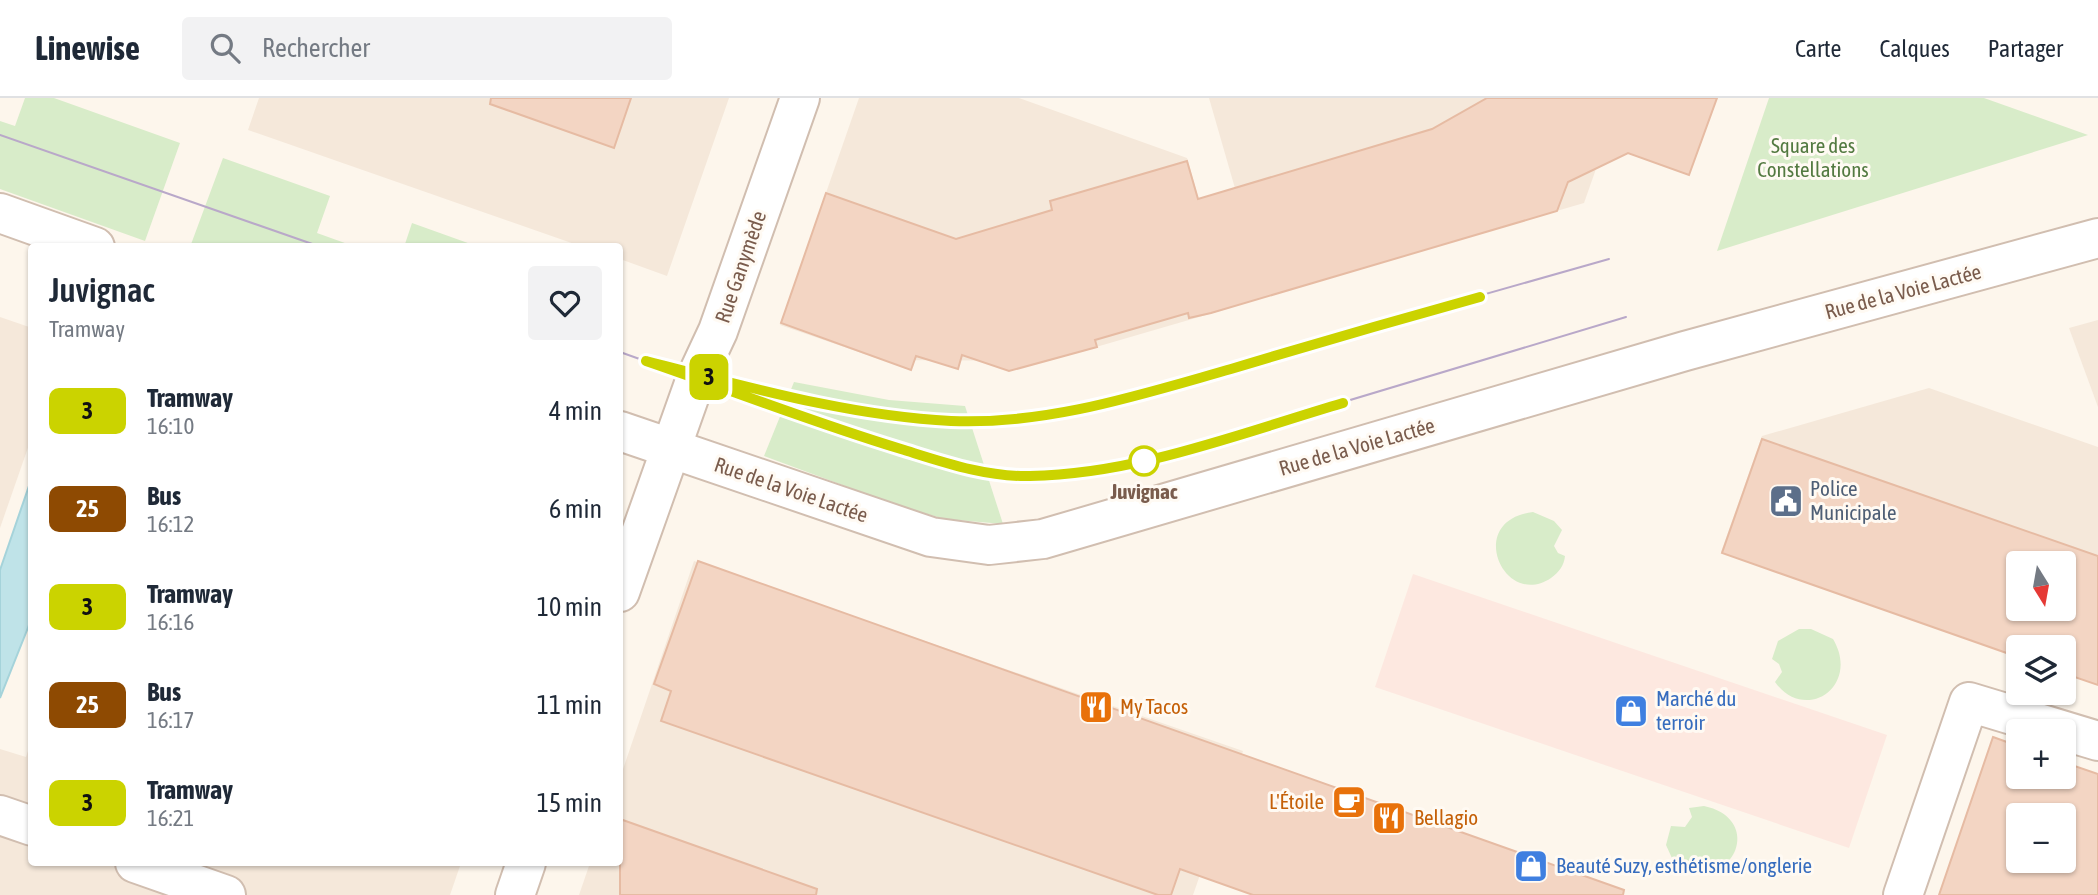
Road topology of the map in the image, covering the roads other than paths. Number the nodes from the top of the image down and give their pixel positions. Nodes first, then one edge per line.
1 (800, 98) edge
2 (0, 213) edge
3 (2098, 238) edge
4 (84, 243) edge
5 (623, 432) edge
6 (671, 450) junction
7 (623, 584) edge
8 (2098, 741) edge
9 (0, 815) edge
10 (28, 825) edge
11 (144, 866) edge
12 (525, 866) edge
13 (226, 895) edge
14 (515, 895) edge
15 (1903, 895) edge

1 - 6 street, Rue Ganymède
2 - 4 street
3 - 6 street, Rue de la Voie Lactée
5 - 6 street, Rue de la Voie Lactée
6 - 7 street, Rue Ganymède
8 - 15 street
9 - 10 street
11 - 13 street
12 - 14 street

